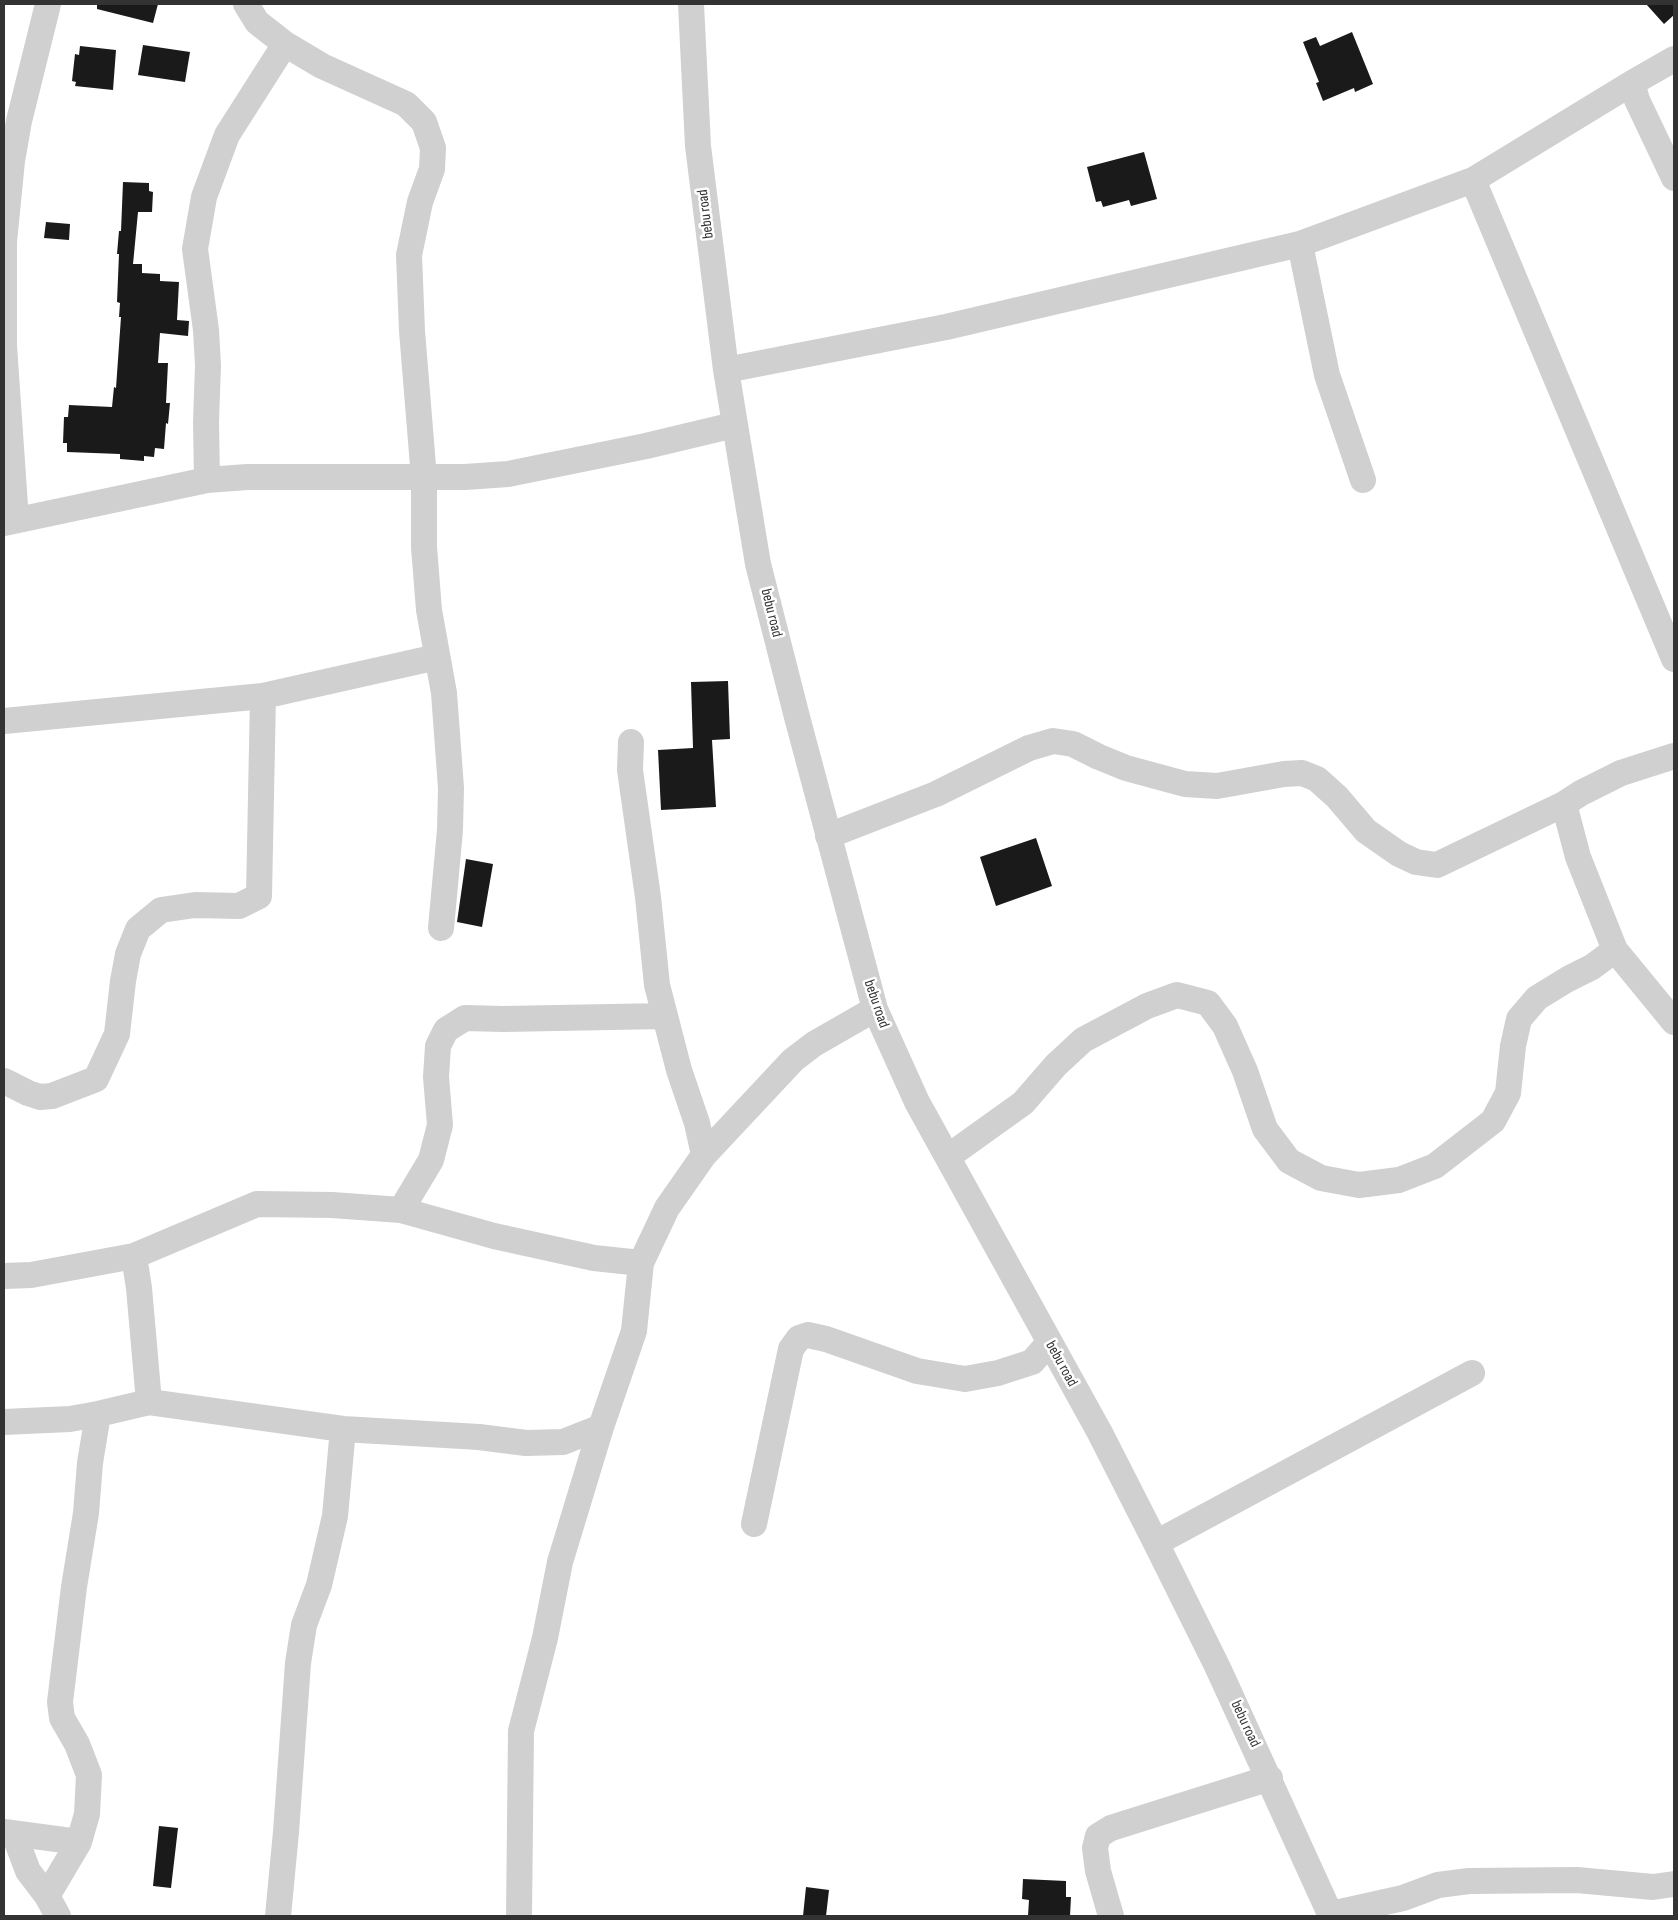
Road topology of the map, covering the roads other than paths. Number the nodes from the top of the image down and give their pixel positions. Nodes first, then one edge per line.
1 (48, 4) edge
2 (246, 4) edge
3 (691, 4) edge
4 (285, 44) junction
5 (1674, 59) edge
6 (1632, 83) junction
7 (11, 126) edge
8 (1674, 178) edge
9 (1473, 180) junction
10 (1300, 244) junction
11 (4, 346) edge
12 (726, 370) junction
13 (734, 425) junction
14 (424, 478) junction
15 (207, 480) junction
16 (1363, 480) dead end
17 (10, 522) edge
18 (436, 657) junction
19 (1674, 658) edge
20 (263, 696) junction
21 (4, 721) edge
22 (631, 742) dead end
23 (1674, 756) edge
24 (1564, 804) junction
25 (828, 836) junction
26 (440, 928) dead end
27 (1615, 950) junction
28 (875, 1009) junction
29 (664, 1016) junction
30 (1674, 1022) edge
31 (4, 1081) edge
32 (704, 1155) junction
33 (949, 1156) junction
34 (401, 1210) junction
35 (134, 1256) junction
36 (640, 1263) junction
37 (4, 1276) edge
38 (1049, 1343) junction
39 (1472, 1373) dead end
40 (149, 1402) junction
41 (98, 1414) junction
42 (4, 1422) edge
43 (600, 1427) junction
44 (343, 1429) junction
45 (754, 1524) dead end
46 (1156, 1543) junction
47 (1270, 1778) junction
48 (9, 1833) edge
49 (79, 1842) junction
50 (1674, 1884) edge
51 (52, 1906) edge
52 (1331, 1915) edge
53 (278, 1916) edge
54 (519, 1916) edge
55 (1111, 1916) edge

1 - 7 street
2 - 4 street
3 - 12 street, bebu road
4 - 14 street
4 - 15 street
5 - 6 street
6 - 8 street
6 - 9 street
7 - 11 street
9 - 10 street
9 - 19 street
10 - 12 street
10 - 16 street
11 - 17 street
12 - 13 street, bebu road
13 - 14 street
13 - 25 street, bebu road
14 - 15 street
14 - 18 street
15 - 17 street
18 - 20 street
18 - 26 street
20 - 21 street
20 - 31 street
22 - 29 street
23 - 24 street
24 - 25 street
24 - 27 street
25 - 28 street, bebu road
27 - 30 street
27 - 33 street
28 - 32 street
28 - 33 street, bebu road
29 - 32 street
29 - 34 street
32 - 36 street
33 - 38 street, bebu road
34 - 35 street
34 - 36 street
35 - 37 street
35 - 40 street
36 - 43 street
38 - 45 street
38 - 46 street, bebu road
39 - 46 street
40 - 41 street
40 - 44 street
41 - 42 street
41 - 49 street
43 - 44 street
43 - 54 street
44 - 53 street
46 - 47 street, bebu road
47 - 52 street, bebu road
47 - 55 street
48 - 49 street
48 - 51 street
49 - 51 street
50 - 52 street

